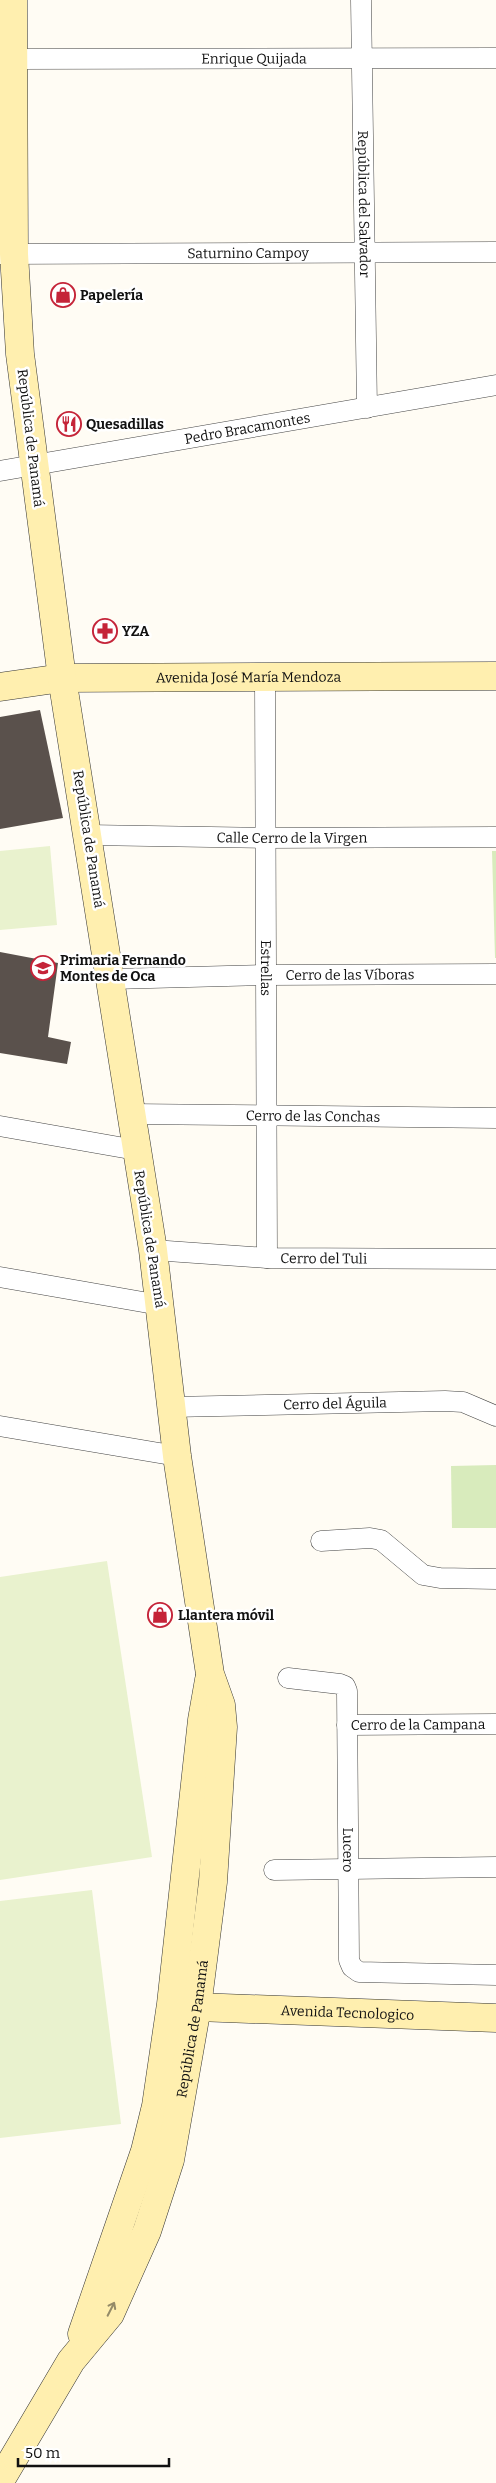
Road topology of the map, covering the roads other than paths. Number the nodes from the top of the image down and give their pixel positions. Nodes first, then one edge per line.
1 (13, 0) edge
2 (361, 0) edge
3 (361, 58) junction
4 (496, 58) edge
5 (14, 59) junction
6 (363, 252) junction
7 (496, 252) edge
8 (7, 254) edge
9 (496, 385) edge
10 (367, 408) junction
11 (34, 464) junction
12 (0, 471) edge
13 (496, 676) edge
14 (62, 678) junction
15 (265, 678) junction
16 (0, 687) edge
17 (88, 834) junction
18 (496, 837) edge
19 (264, 838) junction
20 (496, 974) edge
21 (266, 975) junction
22 (112, 979) junction
23 (132, 1114) junction
24 (266, 1117) junction
25 (496, 1118) edge
26 (0, 1126) edge
27 (136, 1150) junction
28 (153, 1250) junction
29 (267, 1258) junction
30 (496, 1259) edge
31 (0, 1277) edge
32 (160, 1305) junction
33 (171, 1407) junction
34 (496, 1416) edge
35 (0, 1426) edge
36 (177, 1456) junction
37 (321, 1541) dead end
38 (496, 1579) edge
39 (210, 1674) junction
40 (288, 1678) dead end
41 (202, 1720) junction
42 (496, 1724) edge
43 (347, 1725) junction
44 (496, 1867) edge
45 (348, 1869) junction
46 (274, 1870) dead end
47 (496, 1975) edge
48 (197, 2007) junction
49 (496, 2018) edge
50 (112, 2249) junction
51 (71, 2361) junction
52 (0, 2481) edge

1 - 5 main road, República de Panamá
2 - 3 street, República del Salvador
3 - 4 street, Enrique Quijada
3 - 5 street, Enrique Quijada
3 - 6 street, República del Salvador
5 - 8 main road, República de Panamá
6 - 7 street, Saturnino Campoy
6 - 8 street, Saturnino Campoy
6 - 10 street, República del Salvador
8 - 11 main road, República de Panamá
9 - 10 street, Pedro Bracamontes
10 - 11 street, Pedro Bracamontes
11 - 12 street, Pedro Bracamontes
11 - 14 main road, República de Panamá
13 - 15 main road, Avenida José María Mendoza
14 - 15 main road, Avenida José María Mendoza
14 - 16 main road, Avenida José María Mendoza
14 - 17 main road, República de Panamá
15 - 19 street, Estrellas
17 - 19 street, Calle Cerro de la Virgen
17 - 22 main road, República de Panamá
18 - 19 street, Calle Cerro de la Virgen
19 - 21 street, Estrellas
20 - 21 street, Cerro de las Víboras
21 - 22 street, Cerro de las Víboras
21 - 24 street, Estrellas
22 - 23 main road, República de Panamá
23 - 24 street, Cerro de las Conchas
23 - 27 main road, República de Panamá
24 - 25 street, Cerro de las Conchas
24 - 29 street, Estrellas
26 - 27 street
27 - 28 main road, República de Panamá
28 - 29 street, Cerro del Tuli
28 - 32 main road, República de Panamá
29 - 30 street, Cerro del Tuli
31 - 32 street
32 - 33 main road, República de Panamá
33 - 34 street, Cerro del Águila
33 - 36 main road, República de Panamá
35 - 36 street
36 - 39 main road, República de Panamá
37 - 38 street
39 - 41 main road, República de Panamá
39 - 48 main road, República de Panamá
40 - 43 street, Cerro de la Campana
41 - 48 main road
41 - 50 main road, República de Panamá
42 - 43 street, Cerro de la Campana
43 - 45 street, Lucero
44 - 45 street
45 - 46 street
45 - 47 street, Lucero
48 - 49 main road, Avenida Tecnologico
48 - 50 main road
51 -> 48 main road, República de Panamá
50 - 51 main road, República de Panamá
51 - 52 main road, República de Panamá

